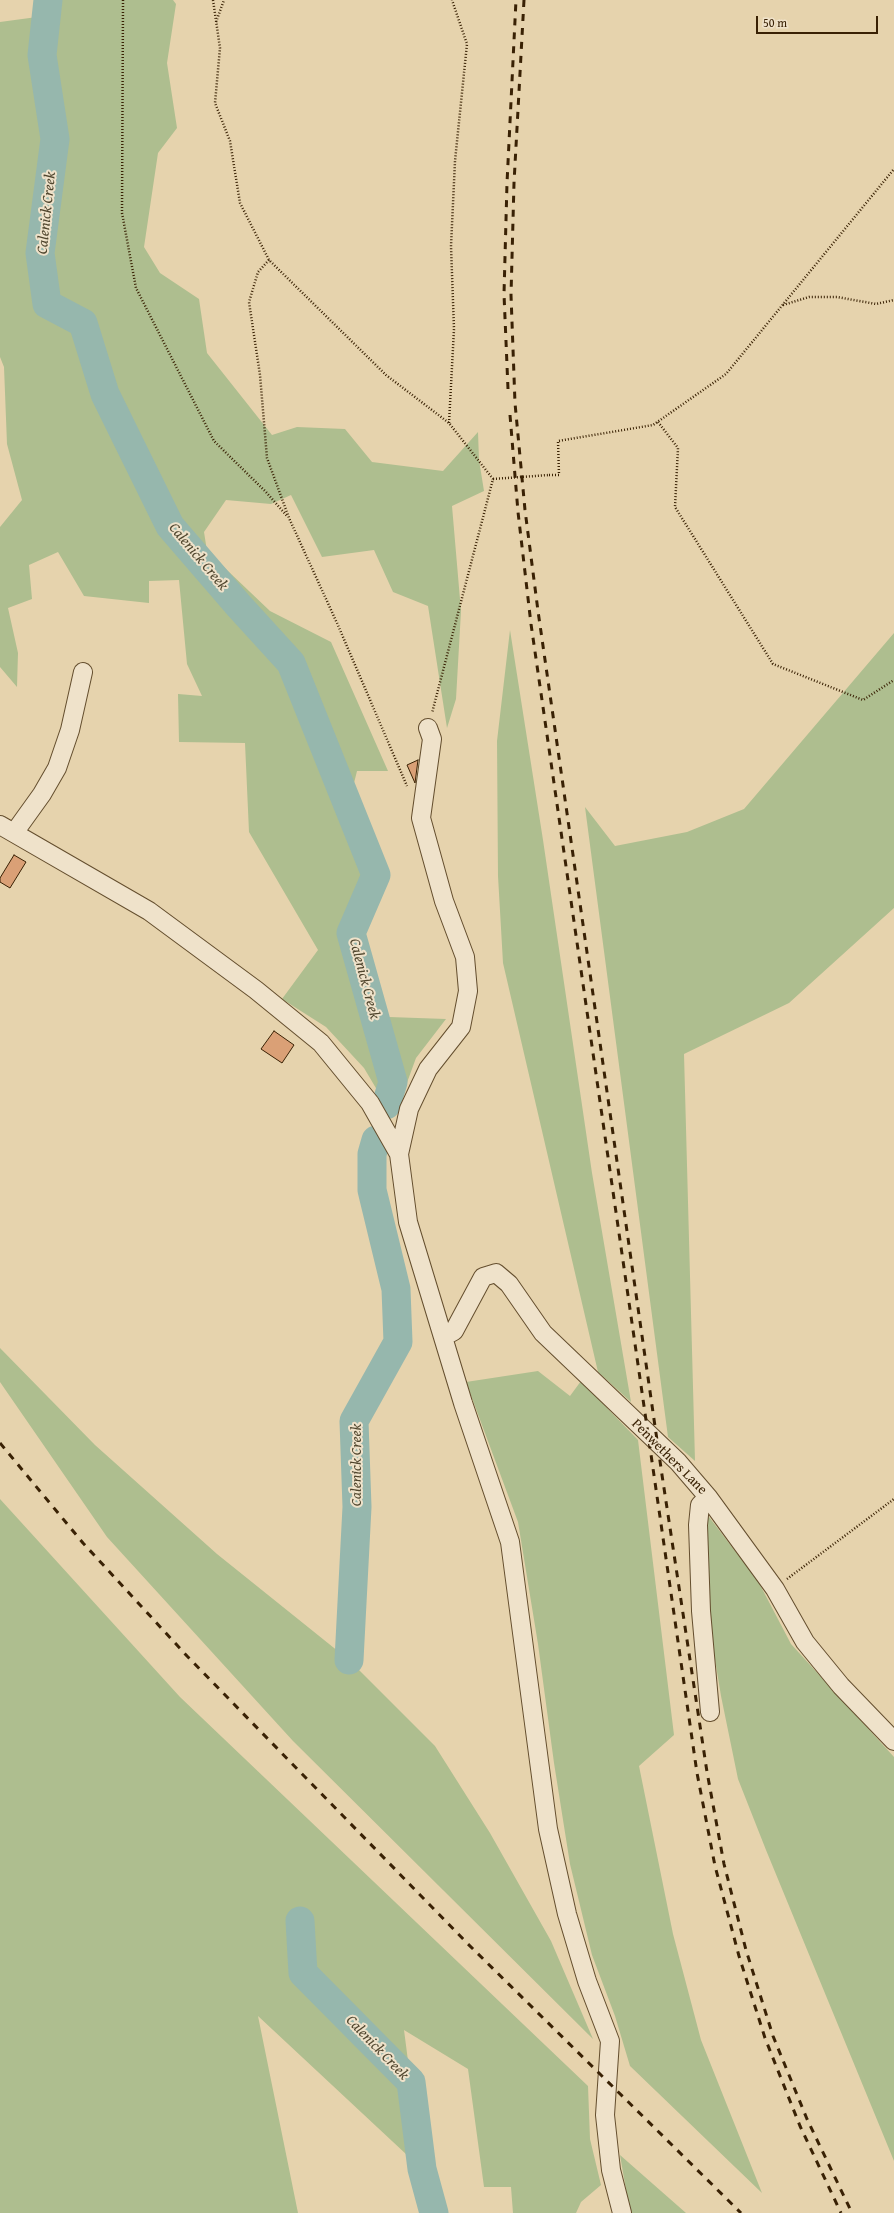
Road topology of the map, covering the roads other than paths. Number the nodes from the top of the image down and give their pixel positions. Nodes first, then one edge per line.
1 (83, 672) dead end
2 (428, 728) road end
3 (7, 829) edge
4 (399, 1154) junction
5 (443, 1337) junction
6 (708, 1497) junction
7 (710, 1712) dead end
8 (894, 1742) edge
9 (622, 2213) edge

1 - 3 street
2 - 4 street
3 - 4 street
4 - 5 street
5 - 6 street, Penwethers Lane
5 - 9 street
6 - 7 street
6 - 8 street, Penwethers Lane

